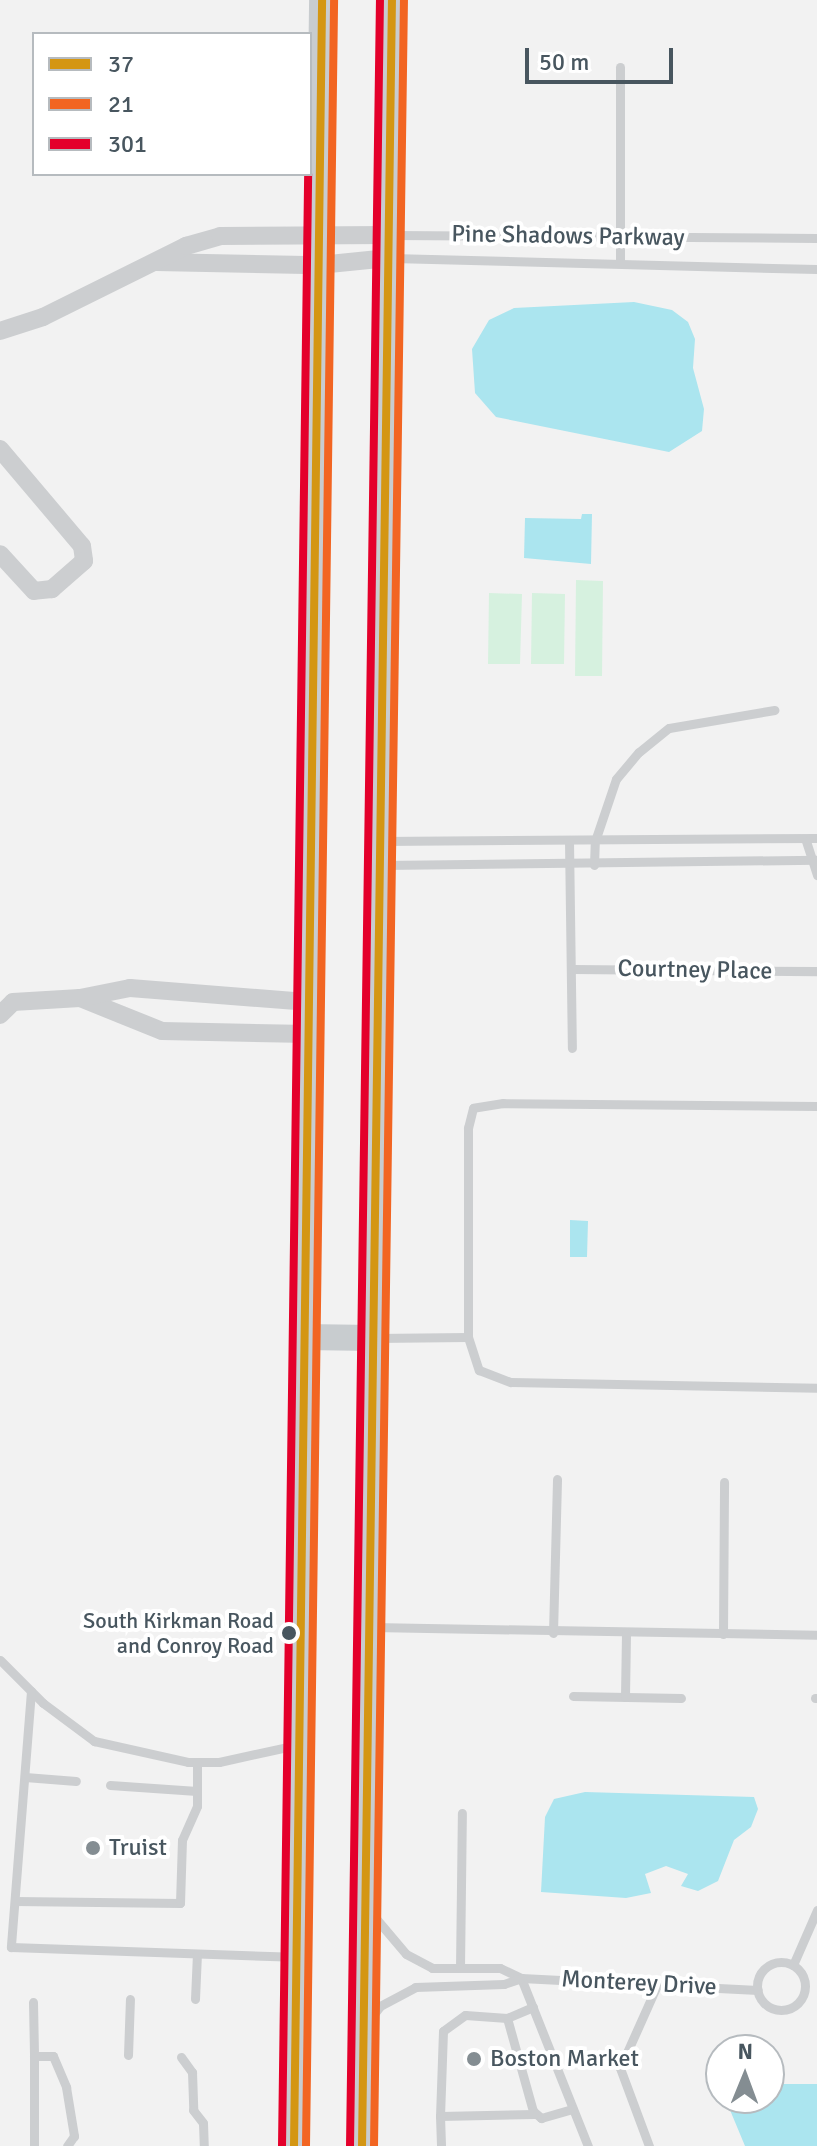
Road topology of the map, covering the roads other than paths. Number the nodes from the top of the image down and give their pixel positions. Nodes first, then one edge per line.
1 (322, 0) edge
2 (392, 0) edge
3 (620, 67) dead end
4 (319, 233) junction
5 (621, 237) junction
6 (817, 238) edge
7 (389, 246) junction
8 (620, 261) junction
9 (153, 262) junction
10 (319, 265) junction
11 (817, 269) edge
12 (0, 331) edge
13 (0, 449) edge
14 (0, 554) edge
15 (774, 710) dead end
16 (817, 838) edge
17 (569, 841) junction
18 (595, 841) junction
19 (806, 841) junction
20 (379, 853) junction
21 (814, 861) edge
22 (570, 865) junction
23 (594, 865) junction
24 (817, 875) edge
25 (573, 969) junction
26 (817, 971) edge
27 (80, 998) junction
28 (4, 1002) edge
29 (309, 1002) junction
30 (309, 1034) junction
31 (572, 1048) dead end
32 (817, 1106) edge
33 (304, 1337) junction
34 (468, 1337) junction
35 (373, 1338) junction
36 (817, 1388) edge
37 (557, 1479) dead end
38 (724, 1482) dead end
39 (369, 1627) junction
40 (553, 1633) junction
41 (626, 1633) junction
42 (723, 1634) junction
43 (817, 1635) edge
44 (2, 1666) edge
45 (31, 1691) junction
46 (573, 1696) dead end
47 (625, 1697) junction
48 (681, 1698) dead end
49 (300, 1745) junction
50 (197, 1762) junction
51 (25, 1777) junction
52 (76, 1781) dead end
53 (110, 1785) dead end
54 (197, 1791) junction
55 (462, 1813) dead end
56 (365, 1900) junction
57 (15, 1901) junction
58 (817, 1910) edge
59 (197, 1954) junction
60 (296, 1958) junction
61 (793, 1965) junction
62 (460, 1968) junction
63 (521, 1978) junction
64 (659, 1981) junction
65 (758, 1990) junction
66 (130, 1999) dead end
67 (195, 1999) dead end
68 (33, 2002) dead end
69 (533, 2007) junction
70 (507, 2018) junction
71 (363, 2034) junction
72 (128, 2055) dead end
73 (34, 2056) junction
74 (181, 2057) dead end
75 (573, 2109) junction
76 (534, 2114) junction
77 (440, 2116) junction
78 (34, 2146) edge
79 (67, 2146) edge
80 (204, 2146) edge
81 (294, 2146) edge
82 (362, 2146) edge
83 (441, 2146) edge
84 (588, 2146) edge
85 (649, 2146) edge

1 - 4 main road
2 - 7 main road
3 - 5 lane
4 - 7 street, Pine Shadows Parkway
4 - 9 street, Pine Shadows Parkway
4 - 10 main road
5 - 6 lane, Pine Shadows Parkway
5 - 7 lane, Pine Shadows Parkway
5 - 8 lane
7 - 8 lane, Pine Shadows Parkway
7 - 10 street, Pine Shadows Parkway
7 - 20 main road
8 - 11 lane, Pine Shadows Parkway
9 - 10 street, Pine Shadows Parkway
9 - 12 street, Pine Shadows Parkway
10 - 29 main road
13 - 14 street
15 - 18 lane
16 - 19 lane
17 - 18 lane
17 - 20 lane
17 - 22 lane
18 - 19 lane
18 - 23 lane
19 - 21 lane
20 - 22 lane
20 - 35 main road
21 - 23 lane
21 - 24 lane
22 - 23 lane
22 - 25 lane
25 - 26 lane, Courtney Place
25 - 31 lane
27 - 28 street
27 - 29 street
27 - 30 street
29 - 30 main road
30 - 33 main road
32 - 34 lane
33 - 35 main road
33 - 49 main road
34 - 35 lane
34 - 36 lane
35 - 39 main road
37 - 40 lane
38 - 42 lane
39 - 40 lane
39 - 56 main road
40 - 41 lane
41 - 42 lane
41 - 47 lane
42 - 43 lane
44 - 45 lane
45 - 50 lane
45 - 51 lane
46 - 47 lane
47 - 48 lane
49 - 50 lane
49 - 60 main road
50 - 54 lane
51 - 52 lane
51 - 57 lane
53 - 54 lane
54 - 57 lane
55 - 62 lane
56 - 62 lane, Monterey Drive
56 - 71 main road
57 - 59 lane
58 - 61 lane
59 - 60 lane
59 - 67 lane
60 - 81 main road
61 - 65 lane
61 - 65 lane
62 - 63 lane, Monterey Drive
63 - 64 lane, Monterey Drive
63 - 69 lane
63 - 71 lane, Monterey Drive
64 - 65 lane, Monterey Drive
64 - 85 lane
66 - 72 lane
68 - 73 lane
69 - 70 lane
69 - 75 lane
70 - 76 lane
70 - 77 lane
71 - 82 main road
73 - 78 lane
73 - 79 lane
74 - 80 lane
75 - 76 lane
75 - 84 lane
76 - 77 lane
77 - 83 lane

